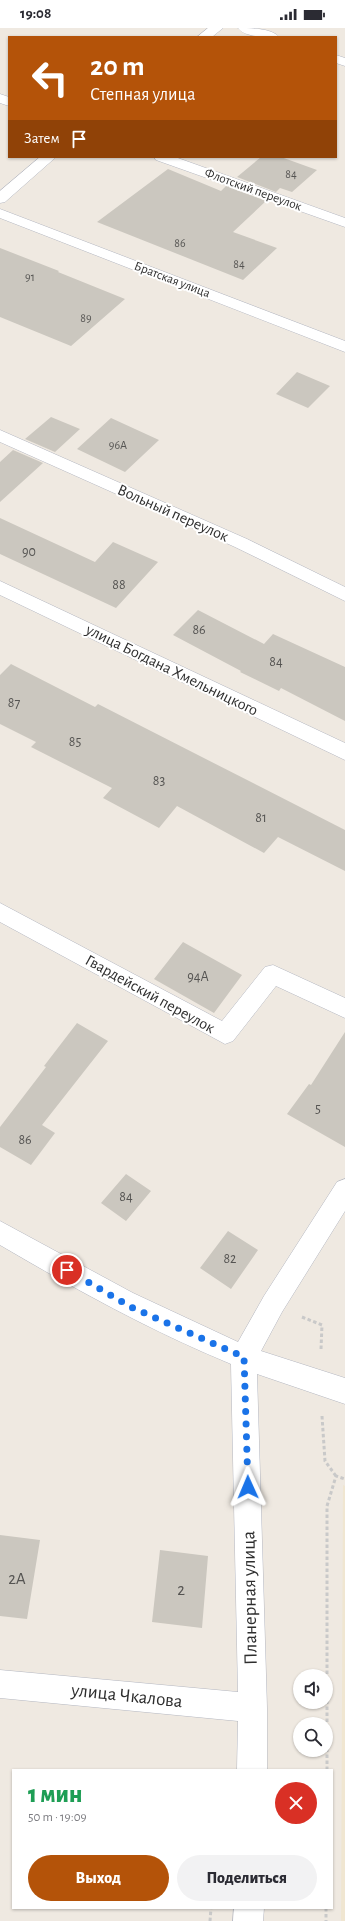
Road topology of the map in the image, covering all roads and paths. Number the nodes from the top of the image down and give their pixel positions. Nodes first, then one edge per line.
1 (245, 28) edge
2 (269, 36) edge
3 (48, 158) edge
4 (163, 158) edge
5 (0, 199) edge
6 (0, 213) edge
7 (345, 223) edge
8 (345, 347) edge
9 (0, 435) edge
10 (0, 587) edge
11 (345, 595) edge
12 (345, 752) edge
13 (0, 912) edge
14 (345, 1009) edge
15 (345, 1190) edge
16 (0, 1232) edge
17 (244, 1357) junction
18 (345, 1391) edge
19 (345, 1479) edge
20 (0, 1684) edge
21 (253, 1708) junction
22 (252, 1769) edge
23 (327, 1769) edge
24 (211, 1909) edge
25 (249, 1909) edge
26 (326, 1909) edge
27 (210, 1921) edge
28 (248, 1921) edge
29 (326, 1921) edge

1 - 2 street
3 - 5 street
4 - 7 street, Флотский переулок
6 - 8 street, Братская улица
9 - 11 street, Вольный переулок
10 - 12 street, улица Богдана Хмельницкого
13 - 14 street, Гвардейский переулок
15 - 17 street
16 - 17 street
17 - 18 street
17 - 21 street, Планерная улица
19 - 23 path
20 - 21 street, улица Чкалова
21 - 22 street, Планерная улица
24 - 27 path
25 - 28 street
26 - 29 path

